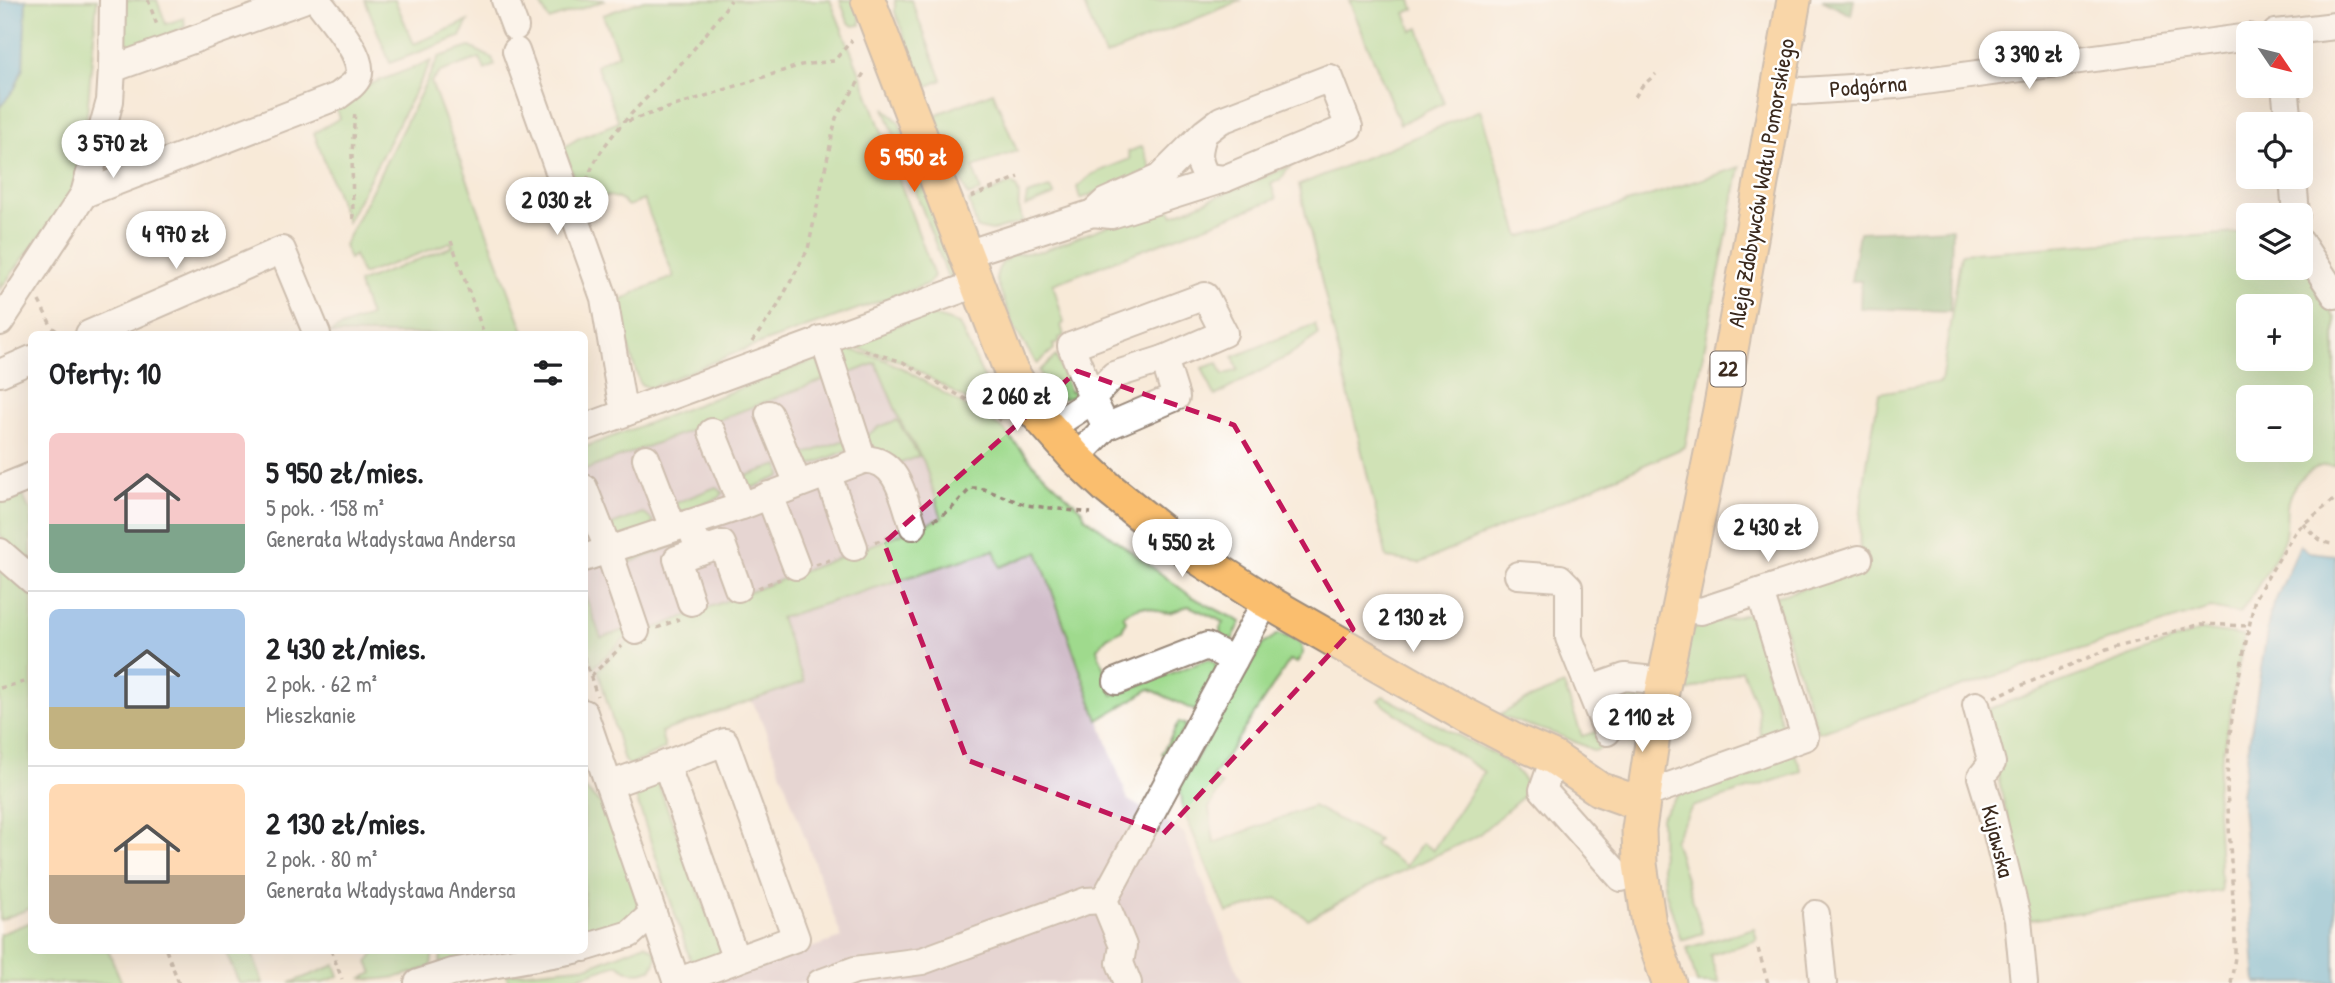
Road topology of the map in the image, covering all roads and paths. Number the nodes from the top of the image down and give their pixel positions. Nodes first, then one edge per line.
1 (113, 0) edge
2 (148, 0) edge
3 (303, 0) edge
4 (317, 0) edge
5 (505, 0) edge
6 (731, 0) edge
7 (868, 0) edge
8 (1794, 0) edge
9 (2335, 26) edge
10 (2314, 29) edge
11 (159, 30) dead end
12 (2236, 39) edge
13 (852, 40) dead end
14 (112, 69) junction
15 (864, 73) dead end
16 (1656, 74) dead end
17 (358, 80) junction
18 (1778, 90) junction
19 (1635, 97) dead end
20 (625, 122) junction
21 (1204, 133) junction
22 (1019, 177) dead end
23 (1224, 179) junction
24 (586, 183) dead end
25 (84, 194) junction
26 (962, 201) dead end
27 (1093, 214) junction
28 (353, 219) dead end
29 (451, 242) dead end
30 (2313, 261) edge
31 (971, 269) junction
32 (28, 279) junction
33 (2335, 295) edge
34 (0, 322) edge
35 (58, 331) edge
36 (96, 331) edge
37 (316, 331) edge
38 (483, 331) edge
39 (821, 339) junction
40 (748, 347) dead end
41 (857, 348) dead end
42 (1164, 359) junction
43 (28, 361) edge
44 (0, 373) edge
45 (1092, 398) junction
46 (626, 412) junction
47 (769, 414) dead end
48 (1005, 423) dead end
49 (588, 426) edge
50 (1106, 427) junction
51 (1049, 429) junction
52 (712, 432) dead end
53 (646, 458) dead end
54 (1076, 458) junction
55 (863, 460) junction
56 (827, 473) junction
57 (28, 478) edge
58 (798, 484) junction
59 (0, 489) edge
60 (769, 495) junction
61 (2335, 499) edge
62 (741, 506) junction
63 (588, 510) edge
64 (2303, 523) junction
65 (681, 526) junction
66 (913, 526) dead end
67 (2335, 544) edge
68 (854, 548) dead end
69 (700, 551) junction
70 (0, 552) edge
71 (596, 553) edge
72 (1859, 559) dead end
73 (796, 566) dead end
74 (1518, 575) dead end
75 (28, 576) edge
76 (738, 588) dead end
77 (1760, 592) junction
78 (1266, 601) junction
79 (691, 602) dead end
80 (1679, 608) junction
81 (2250, 626) junction
82 (636, 631) dead end
83 (1234, 660) junction
84 (28, 681) edge
85 (1117, 681) dead end
86 (1664, 681) junction
87 (0, 688) edge
88 (1591, 689) junction
89 (1976, 705) joint
90 (588, 725) edge
91 (1607, 732) dead end
92 (1554, 758) junction
93 (666, 764) junction
94 (609, 785) junction
95 (1644, 795) junction
96 (1621, 878) dead end
97 (1104, 900) junction
98 (653, 914) junction
99 (1816, 914) dead end
100 (588, 947) edge
101 (1758, 949) dead end
102 (168, 954) edge
103 (333, 954) edge
104 (554, 954) edge
105 (736, 960) junction
106 (491, 966) edge
107 (855, 968) edge
108 (924, 972) edge
109 (342, 979) dead end
110 (676, 982) edge
111 (179, 983) edge
112 (418, 983) edge
113 (820, 983) edge
114 (1128, 983) edge
115 (1669, 983) edge
116 (1768, 983) edge
117 (1823, 983) edge
118 (2024, 983) edge
119 (2231, 983) edge

1 - 14 street
2 - 11 path
3 - 14 street
4 - 17 street
5 - 46 street
6 - 20 path
7 - 31 main road
8 - 18 main road, Aleja Zdobywców Wału Pomorskiego / 22
9 - 10 street
12 - 18 street, Podgórna
13 - 20 path
14 - 25 street
15 - 40 path
16 - 19 path
17 - 25 street
17 - 28 path
18 - 80 main road, Aleja Zdobywców Wału Pomorskiego / 22
20 - 24 path
21 - 23 street
21 - 23 street
21 - 27 street
22 - 26 path
23 - 27 street
25 - 32 street
27 - 31 street
29 - 38 path
30 - 33 street
31 - 39 street
31 - 51 main road
32 - 34 street
32 - 35 path
36 - 37 street
39 - 46 street
39 - 55 street
41 - 48 path
42 - 45 street
42 - 45 street
42 - 50 street
43 - 44 street
45 - 50 street
45 - 51 street
46 - 49 street
47 - 58 street
50 - 54 street
51 - 54 main road
52 - 62 street
53 - 65 street
54 - 78 main road
55 - 56 street
55 - 66 street
56 - 58 street
56 - 68 street
57 - 59 street
58 - 60 street
60 - 62 street
60 - 73 street
61 - 64 path
62 - 65 street
63 - 71 street
64 - 67 path
64 - 81 path
65 - 69 street
65 - 71 street
69 - 76 street
69 - 79 street
70 - 75 street
71 - 82 street
72 - 77 street
74 - 88 street
77 - 80 street
77 - 95 street
78 - 83 street
78 - 92 main road
80 - 86 main road, Aleja Zdobywców Wału Pomorskiego / 22
81 - 89 path
81 - 119 path
83 - 85 street
83 - 97 street
84 - 87 path
86 - 88 street
86 - 95 main road, Aleja Zdobywców Wału Pomorskiego / 22
88 - 91 street
89 - 118 street, Kujawska
90 - 94 street
92 - 95 main road
92 - 96 street
93 - 94 street
93 - 105 street
93 - 105 street
94 - 98 street
95 - 115 main road, Aleja Zdobywców Wału Pomorskiego / 22
97 - 108 street
97 - 114 street
98 - 100 street
98 - 110 street
99 - 117 street
101 - 116 path
102 - 111 path
103 - 109 path
104 - 106 street
105 - 110 street
106 - 112 street
107 - 108 street
107 - 113 street

